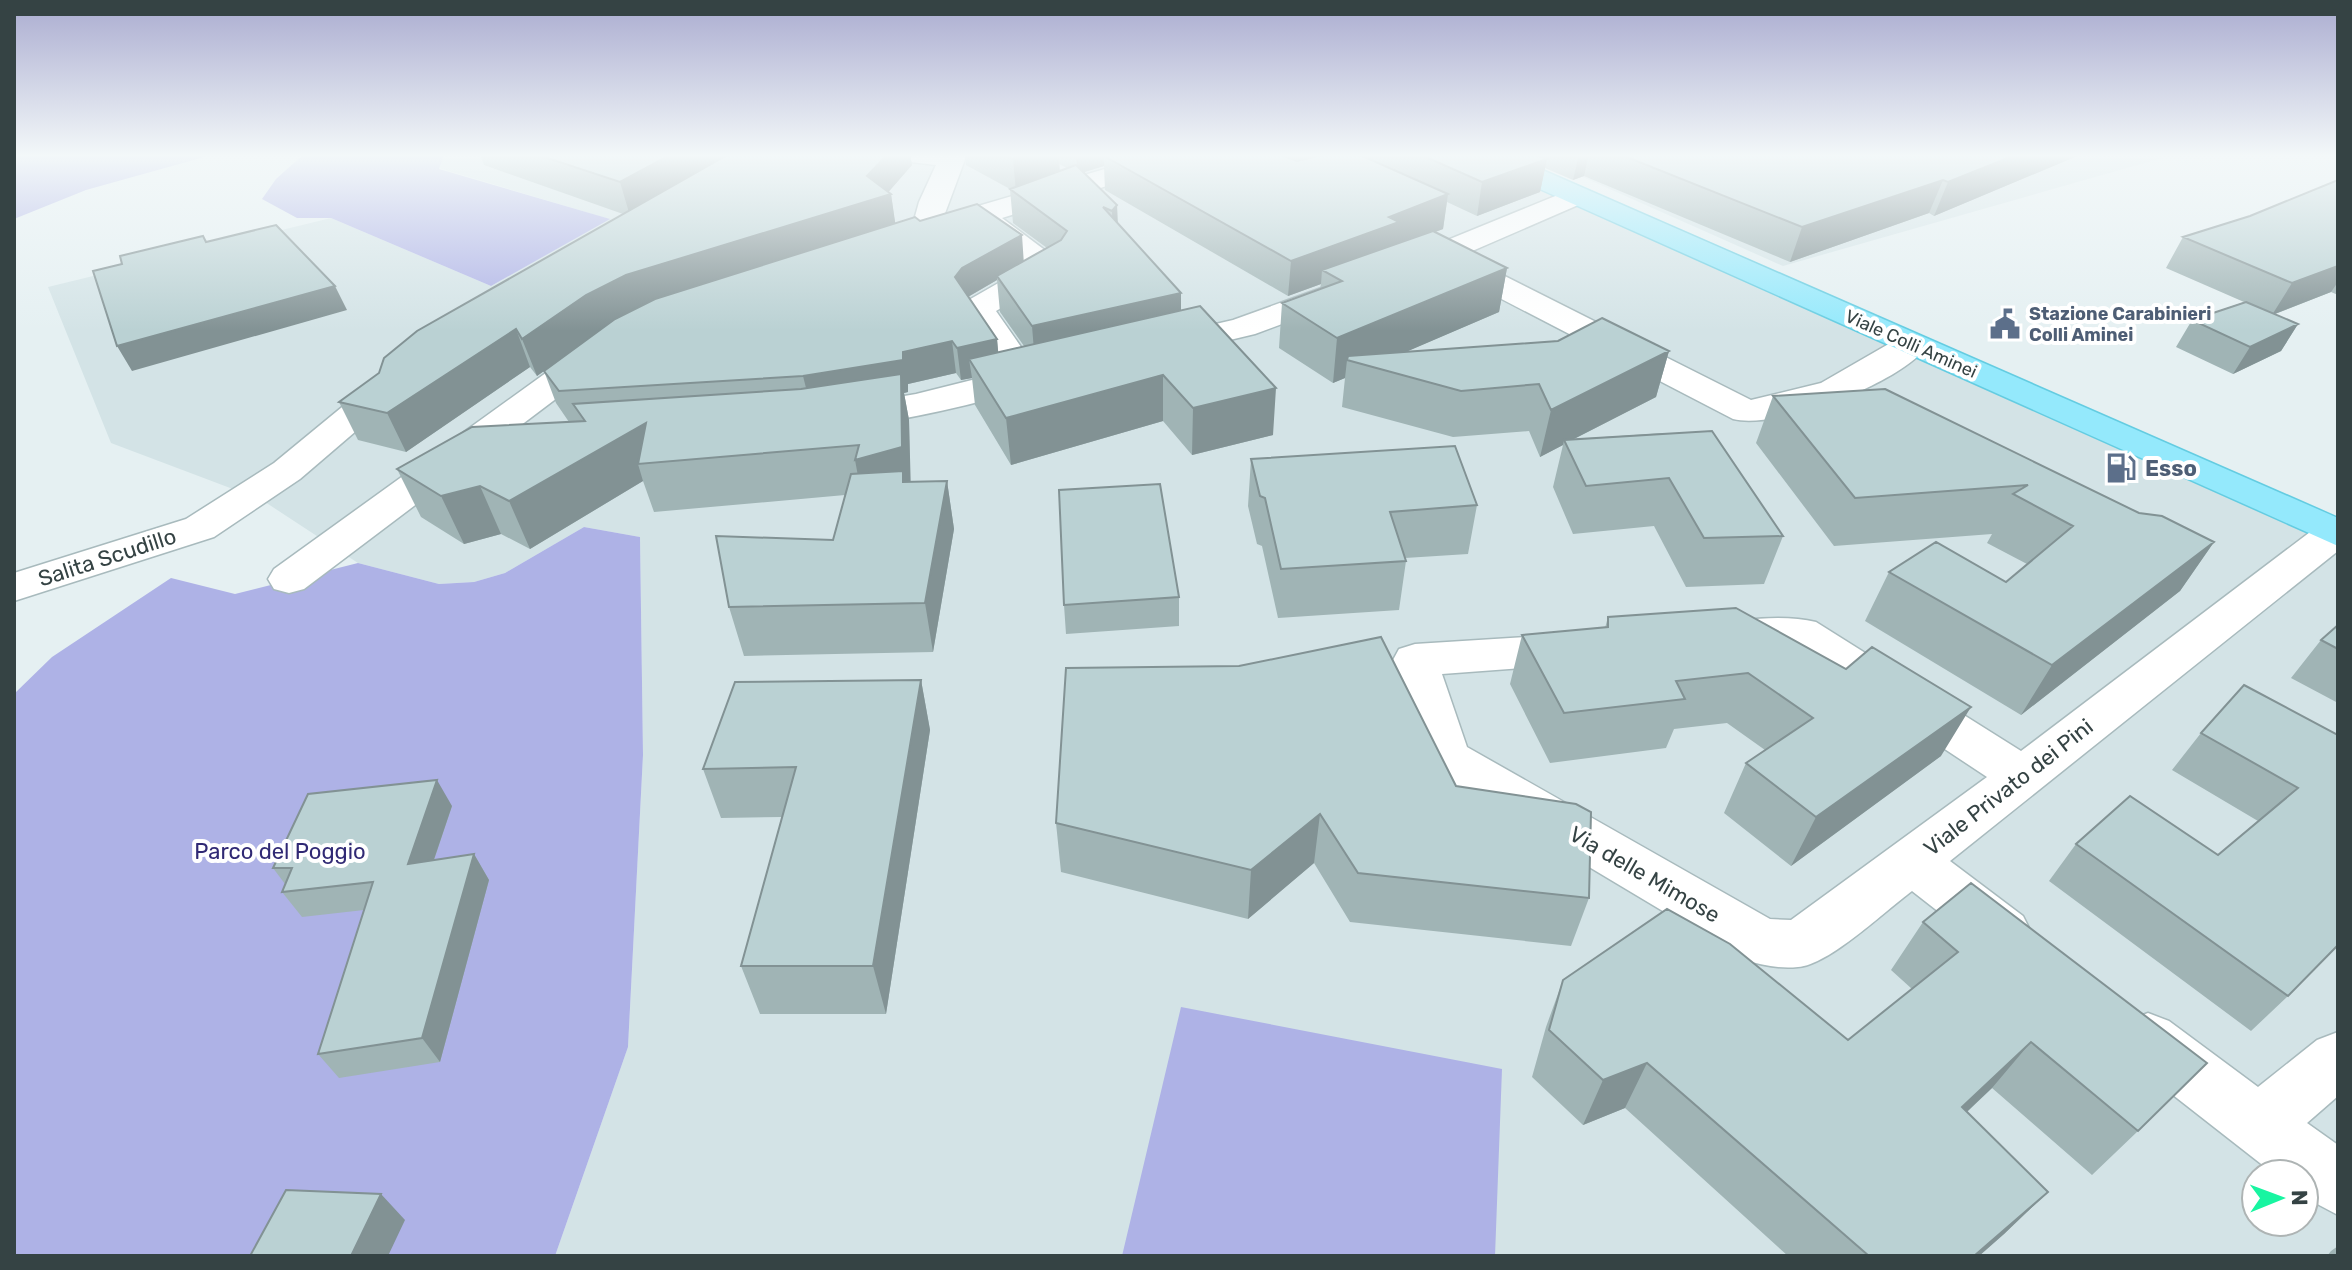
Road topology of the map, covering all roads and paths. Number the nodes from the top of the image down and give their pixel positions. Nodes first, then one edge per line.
1 (930, 213) edge
2 (985, 213) edge
3 (1520, 213) edge
4 (1614, 213) edge
5 (979, 215) junction
6 (926, 231) junction
7 (896, 241) edge
8 (1439, 256) junction
9 (625, 334) edge
10 (1911, 345) junction
11 (1134, 353) edge
12 (412, 365) edge
13 (1823, 397) junction
14 (1864, 418) edge
15 (811, 422) edge
16 (2337, 532) edge
17 (289, 579) dead end
18 (14, 587) edge
19 (1677, 641) edge
20 (1615, 646) edge
21 (2023, 776) junction
22 (1912, 862) junction
23 (2036, 956) edge
24 (2111, 1012) edge
25 (2338, 1059) edge
26 (2260, 1124) junction
27 (2338, 1184) edge

1 - 6 street
2 - 5 street
3 - 8 street
4 - 10 main road, Viale Colli Aminei
5 - 6 street
5 - 15 street
6 - 7 street
8 - 11 street
8 - 13 street
9 - 17 street
10 - 13 street
10 - 16 main road, Viale Colli Aminei
12 - 18 street, Salita Scudillo
13 - 14 street
16 - 21 street, Viale Privato dei Pini
19 - 21 street
20 - 22 street, Via delle Mimose
21 - 22 street, Viale Privato dei Pini
22 - 23 street, Viale Privato dei Pini
24 - 26 street
25 - 26 street
26 - 27 street

